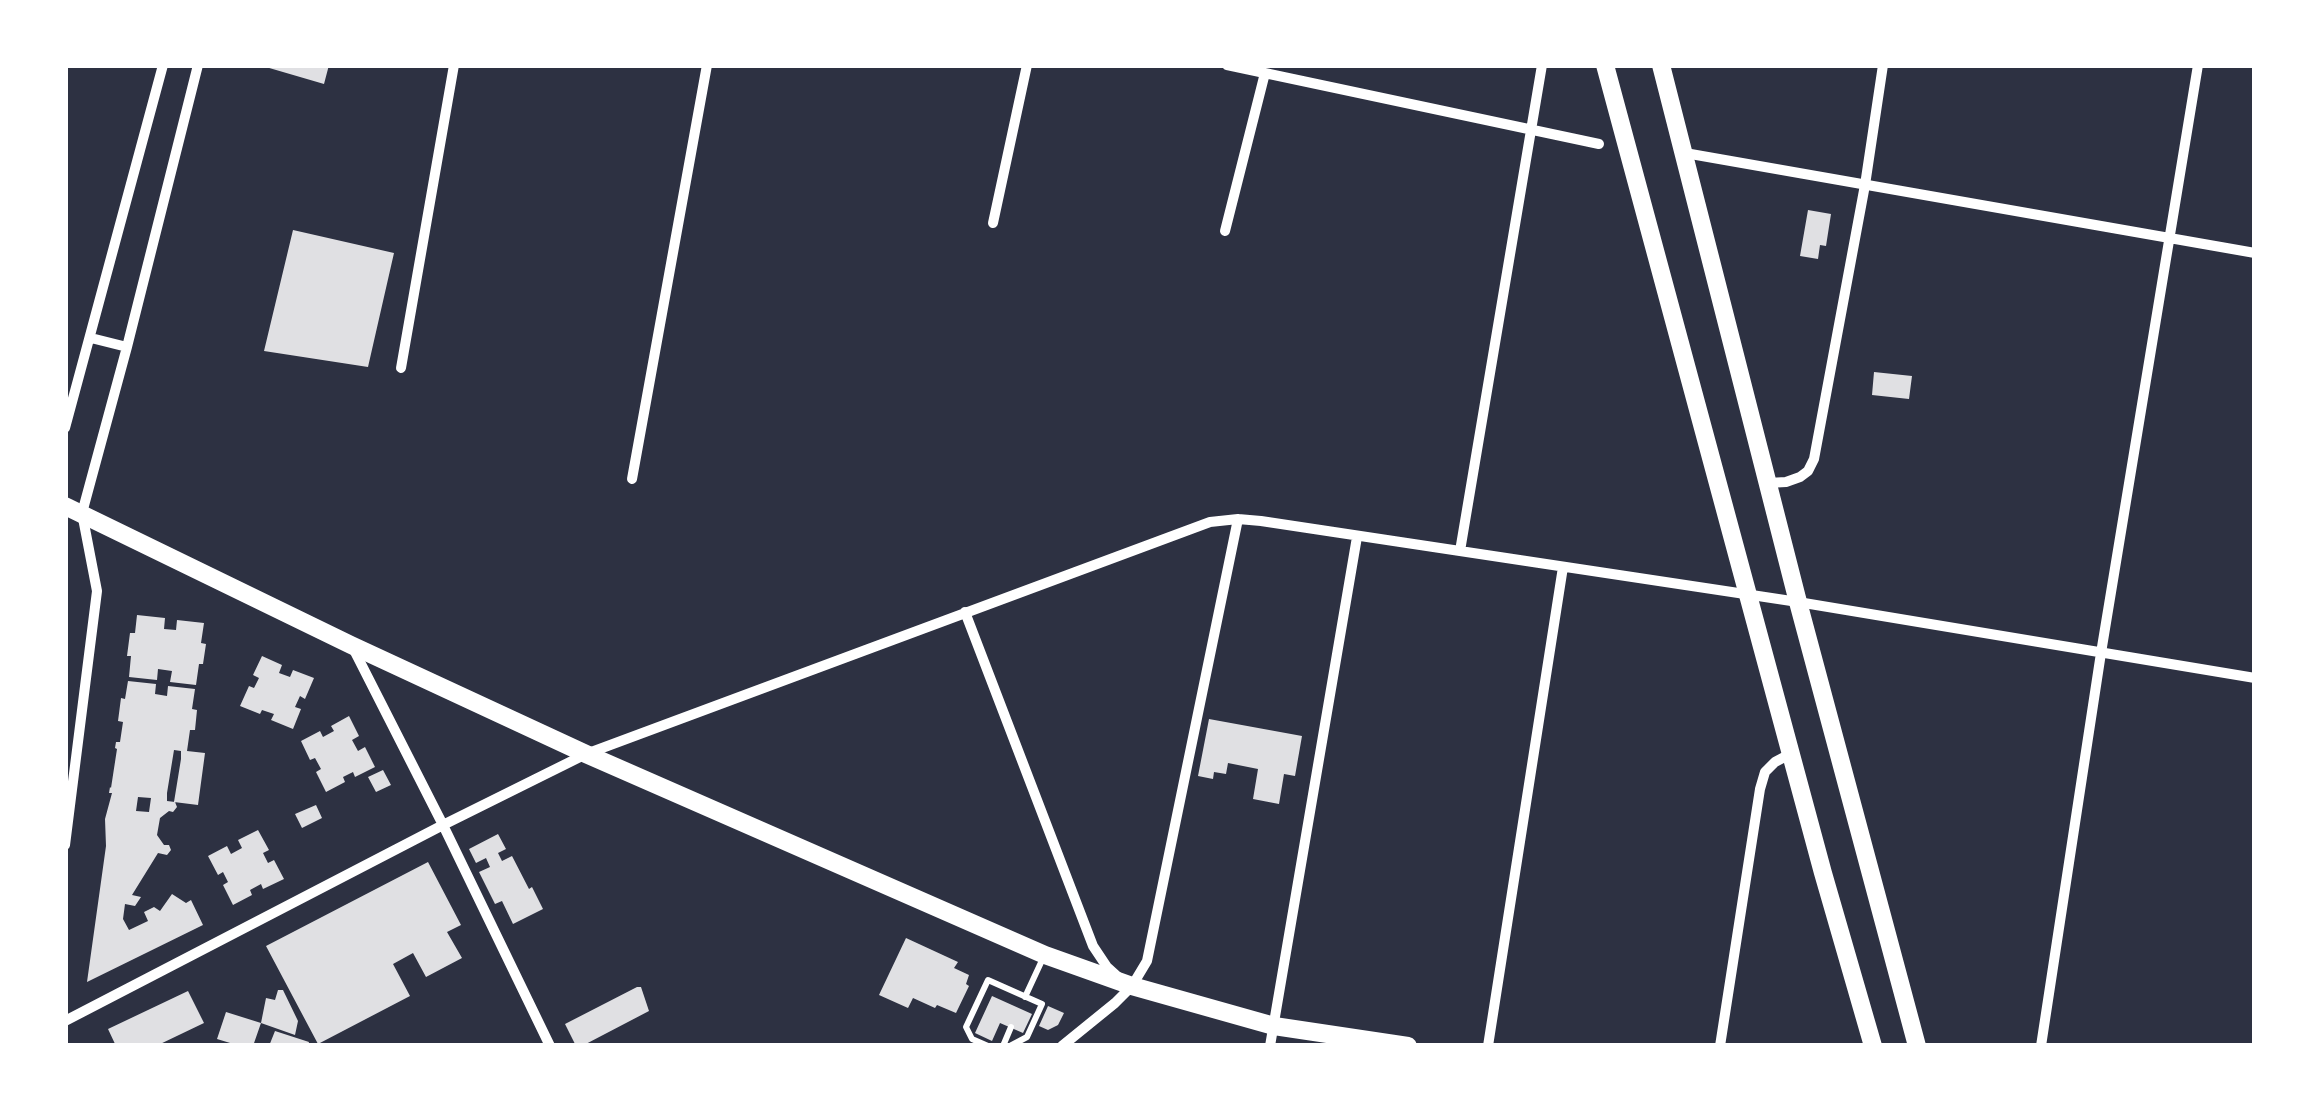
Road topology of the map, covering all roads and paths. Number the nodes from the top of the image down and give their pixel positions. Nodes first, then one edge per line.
1 (163, 65) edge
2 (198, 65) edge
3 (454, 65) edge
4 (707, 65) edge
5 (1028, 65) edge
6 (1227, 65) edge
7 (1542, 65) edge
8 (1605, 65) edge
9 (1661, 65) edge
10 (1882, 65) edge
11 (2198, 65) edge
12 (1266, 73) junction
13 (1530, 130) junction
14 (1598, 144) dead end
15 (1685, 154) junction
16 (1864, 185) junction
17 (993, 223) dead end
18 (1225, 232) dead end
19 (2169, 239) junction
20 (2255, 252) edge
21 (91, 338) junction
22 (127, 347) junction
23 (402, 368) dead end
24 (65, 428) edge
25 (632, 479) dead end
26 (1768, 483) junction
27 (73, 510) edge
28 (1238, 519) junction
29 (1356, 537) junction
30 (1460, 551) junction
31 (1563, 567) junction
32 (1750, 595) junction
33 (1798, 602) junction
34 (965, 612) junction
35 (351, 645) junction
36 (2100, 653) junction
37 (2255, 678) edge
38 (586, 754) junction
39 (1792, 754) junction
40 (444, 825) junction
41 (65, 845) edge
42 (1045, 955) junction
43 (1132, 986) junction
44 (1025, 997) junction
45 (65, 1021) edge
46 (1274, 1026) junction
47 (1011, 1028) dead end
48 (988, 1044) edge
49 (550, 1046) edge
50 (1006, 1046) edge
51 (1062, 1046) edge
52 (1270, 1046) edge
53 (1408, 1046) edge
54 (1488, 1046) edge
55 (1720, 1046) edge
56 (1872, 1046) edge
57 (1917, 1046) edge
58 (2041, 1046) edge

1 - 21 street
2 - 22 street
3 - 23 street
4 - 25 street
5 - 17 street
6 - 12 street
7 - 13 street
8 - 32 main road
9 - 15 main road
10 - 16 street
11 - 19 street
12 - 13 street
12 - 18 street
13 - 14 street
13 - 30 street
15 - 16 street
15 - 26 main road
16 - 19 street
16 - 26 street
19 - 20 street
19 - 36 street
21 - 22 street
21 - 24 street
22 - 27 street
26 - 33 main road
27 - 35 main road
27 - 41 street
28 - 29 street
28 - 34 street
28 - 43 street
29 - 30 street
29 - 46 street
30 - 31 street
31 - 32 street
31 - 54 street
32 - 33 street
32 - 39 main road
33 - 36 street
33 - 57 main road
34 - 38 street
34 - 43 street
35 - 38 main road
35 - 40 street
36 - 37 street
36 - 58 street
38 - 40 street
38 - 42 main road
39 - 55 street
39 - 56 main road
40 - 45 street
40 - 49 street
42 - 43 main road
42 - 44 lane
43 - 46 main road
43 - 51 street
44 - 48 lane
44 - 50 lane
46 - 52 street
46 - 53 main road
47 - 50 lane

